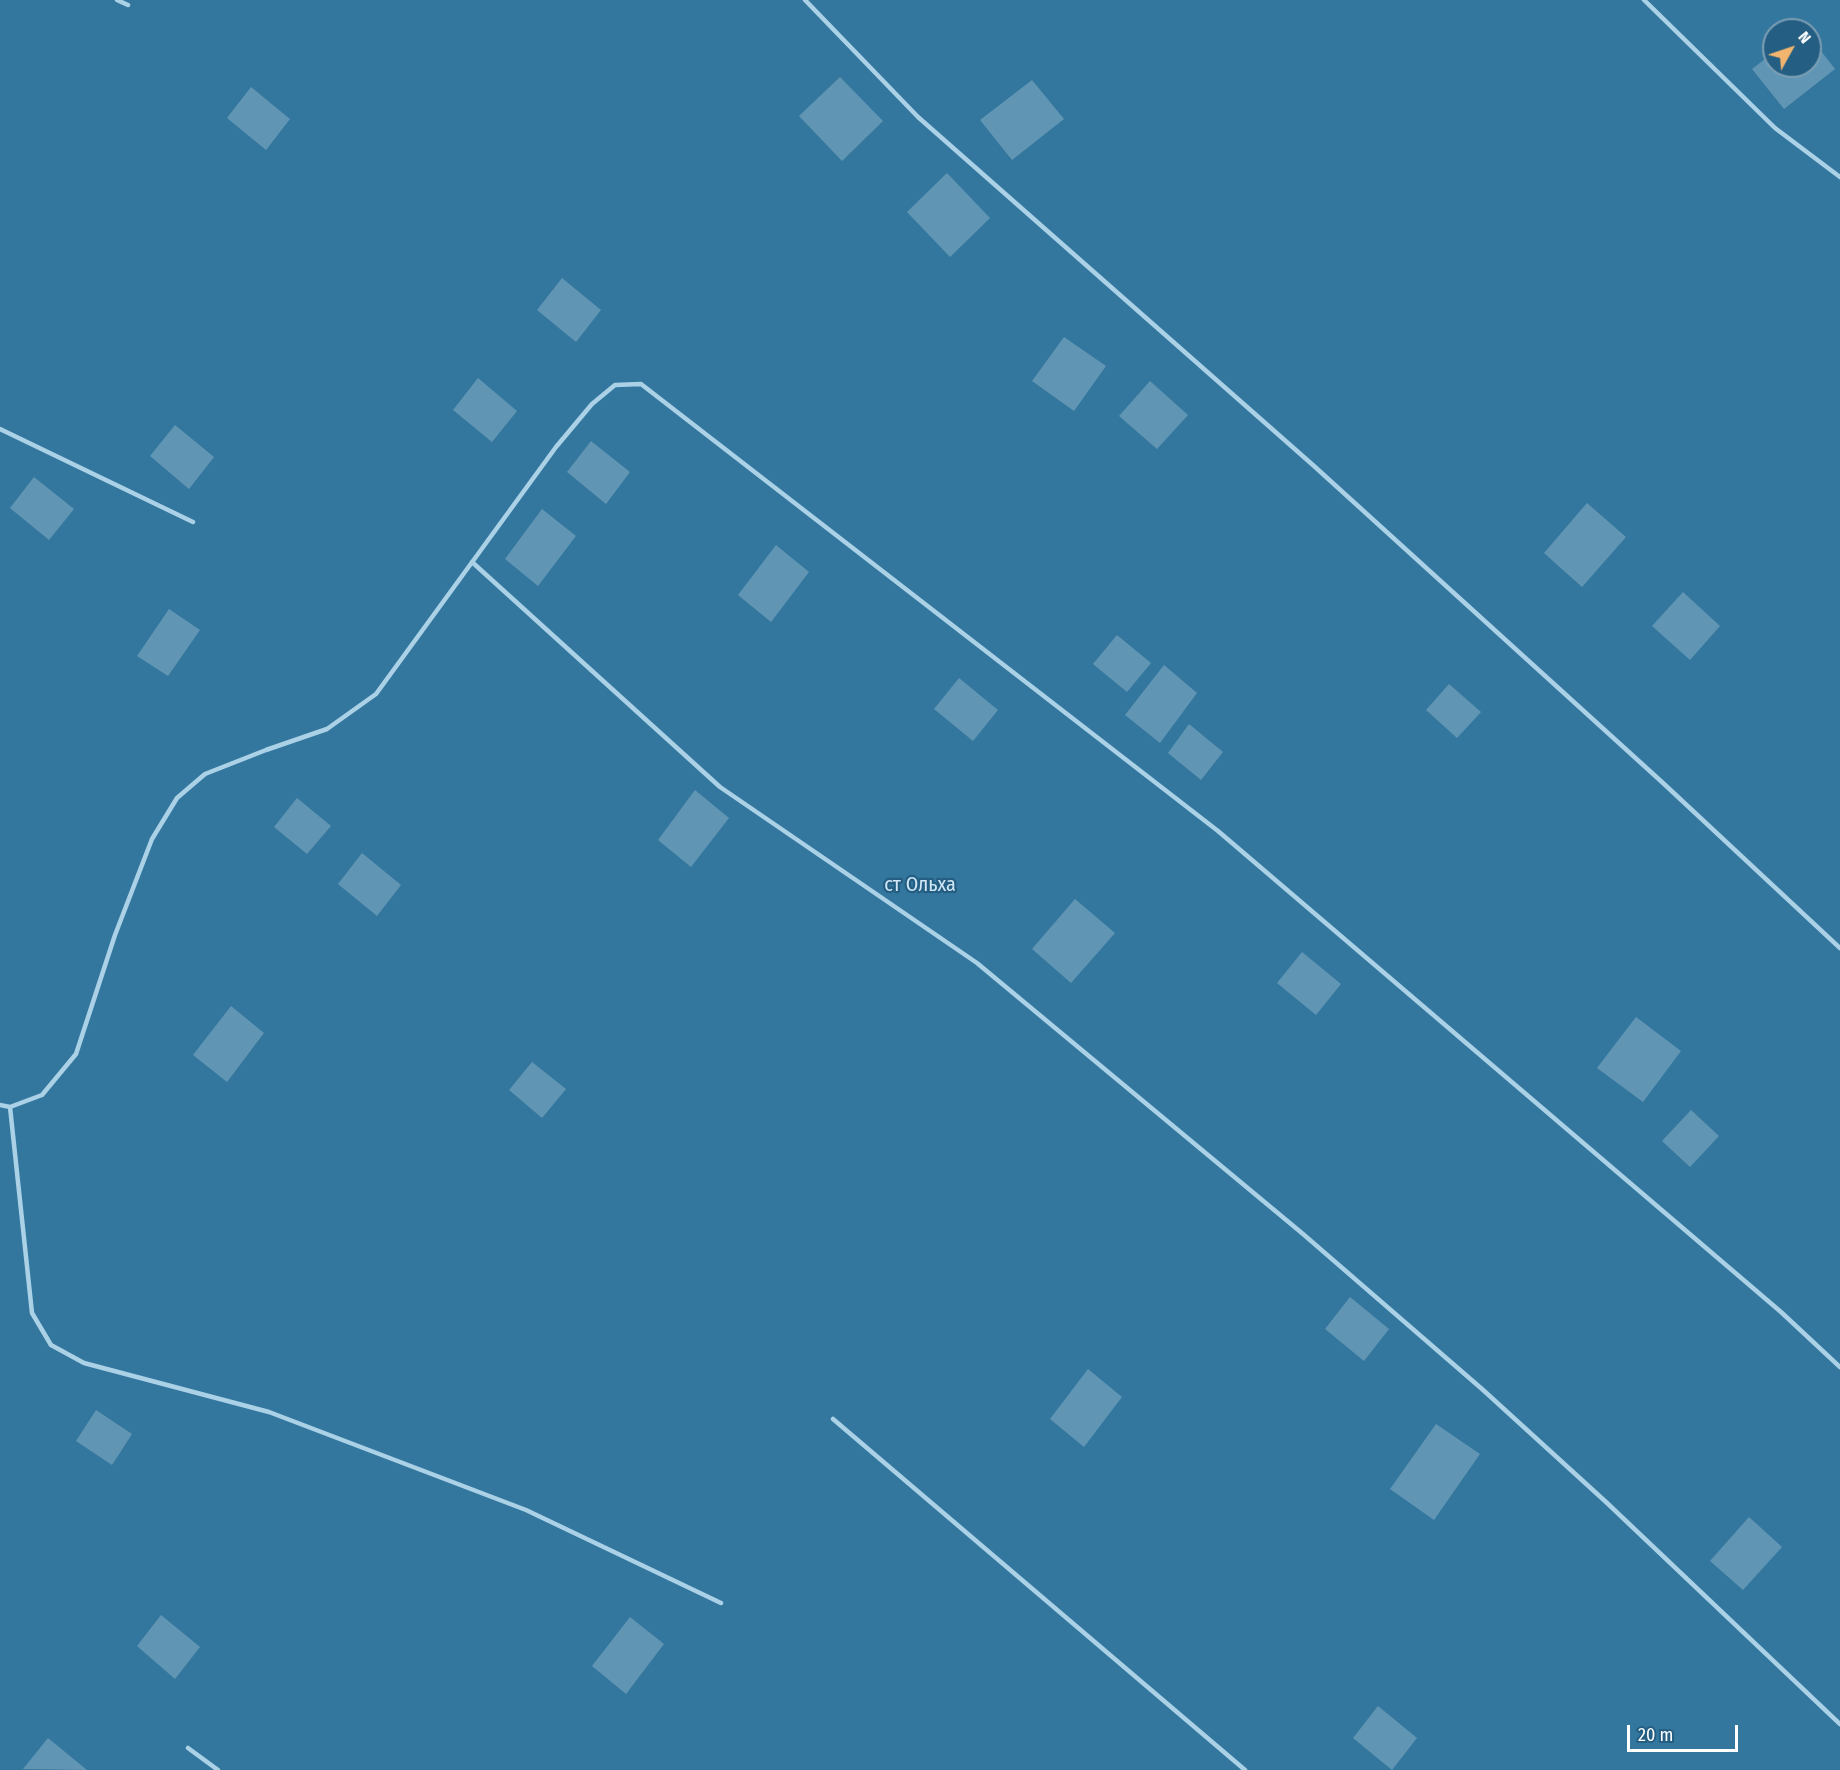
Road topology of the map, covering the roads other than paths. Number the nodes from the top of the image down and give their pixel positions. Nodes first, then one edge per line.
1 (117, 0) edge
2 (805, 0) edge
3 (1644, 0) edge
4 (128, 5) dead end
5 (1840, 177) edge
6 (0, 429) edge
7 (193, 522) dead end
8 (472, 562) junction
9 (1840, 948) edge
10 (0, 1105) edge
11 (10, 1107) junction
12 (1840, 1367) edge
13 (833, 1419) dead end
14 (721, 1603) dead end
15 (1840, 1724) edge
16 (188, 1749) dead end
17 (218, 1770) edge
18 (1245, 1770) edge

1 - 4 lane
2 - 9 lane
3 - 5 lane
6 - 7 lane
8 - 11 lane
8 - 12 lane
8 - 15 lane
10 - 11 lane
11 - 14 lane
13 - 18 lane
16 - 17 lane

